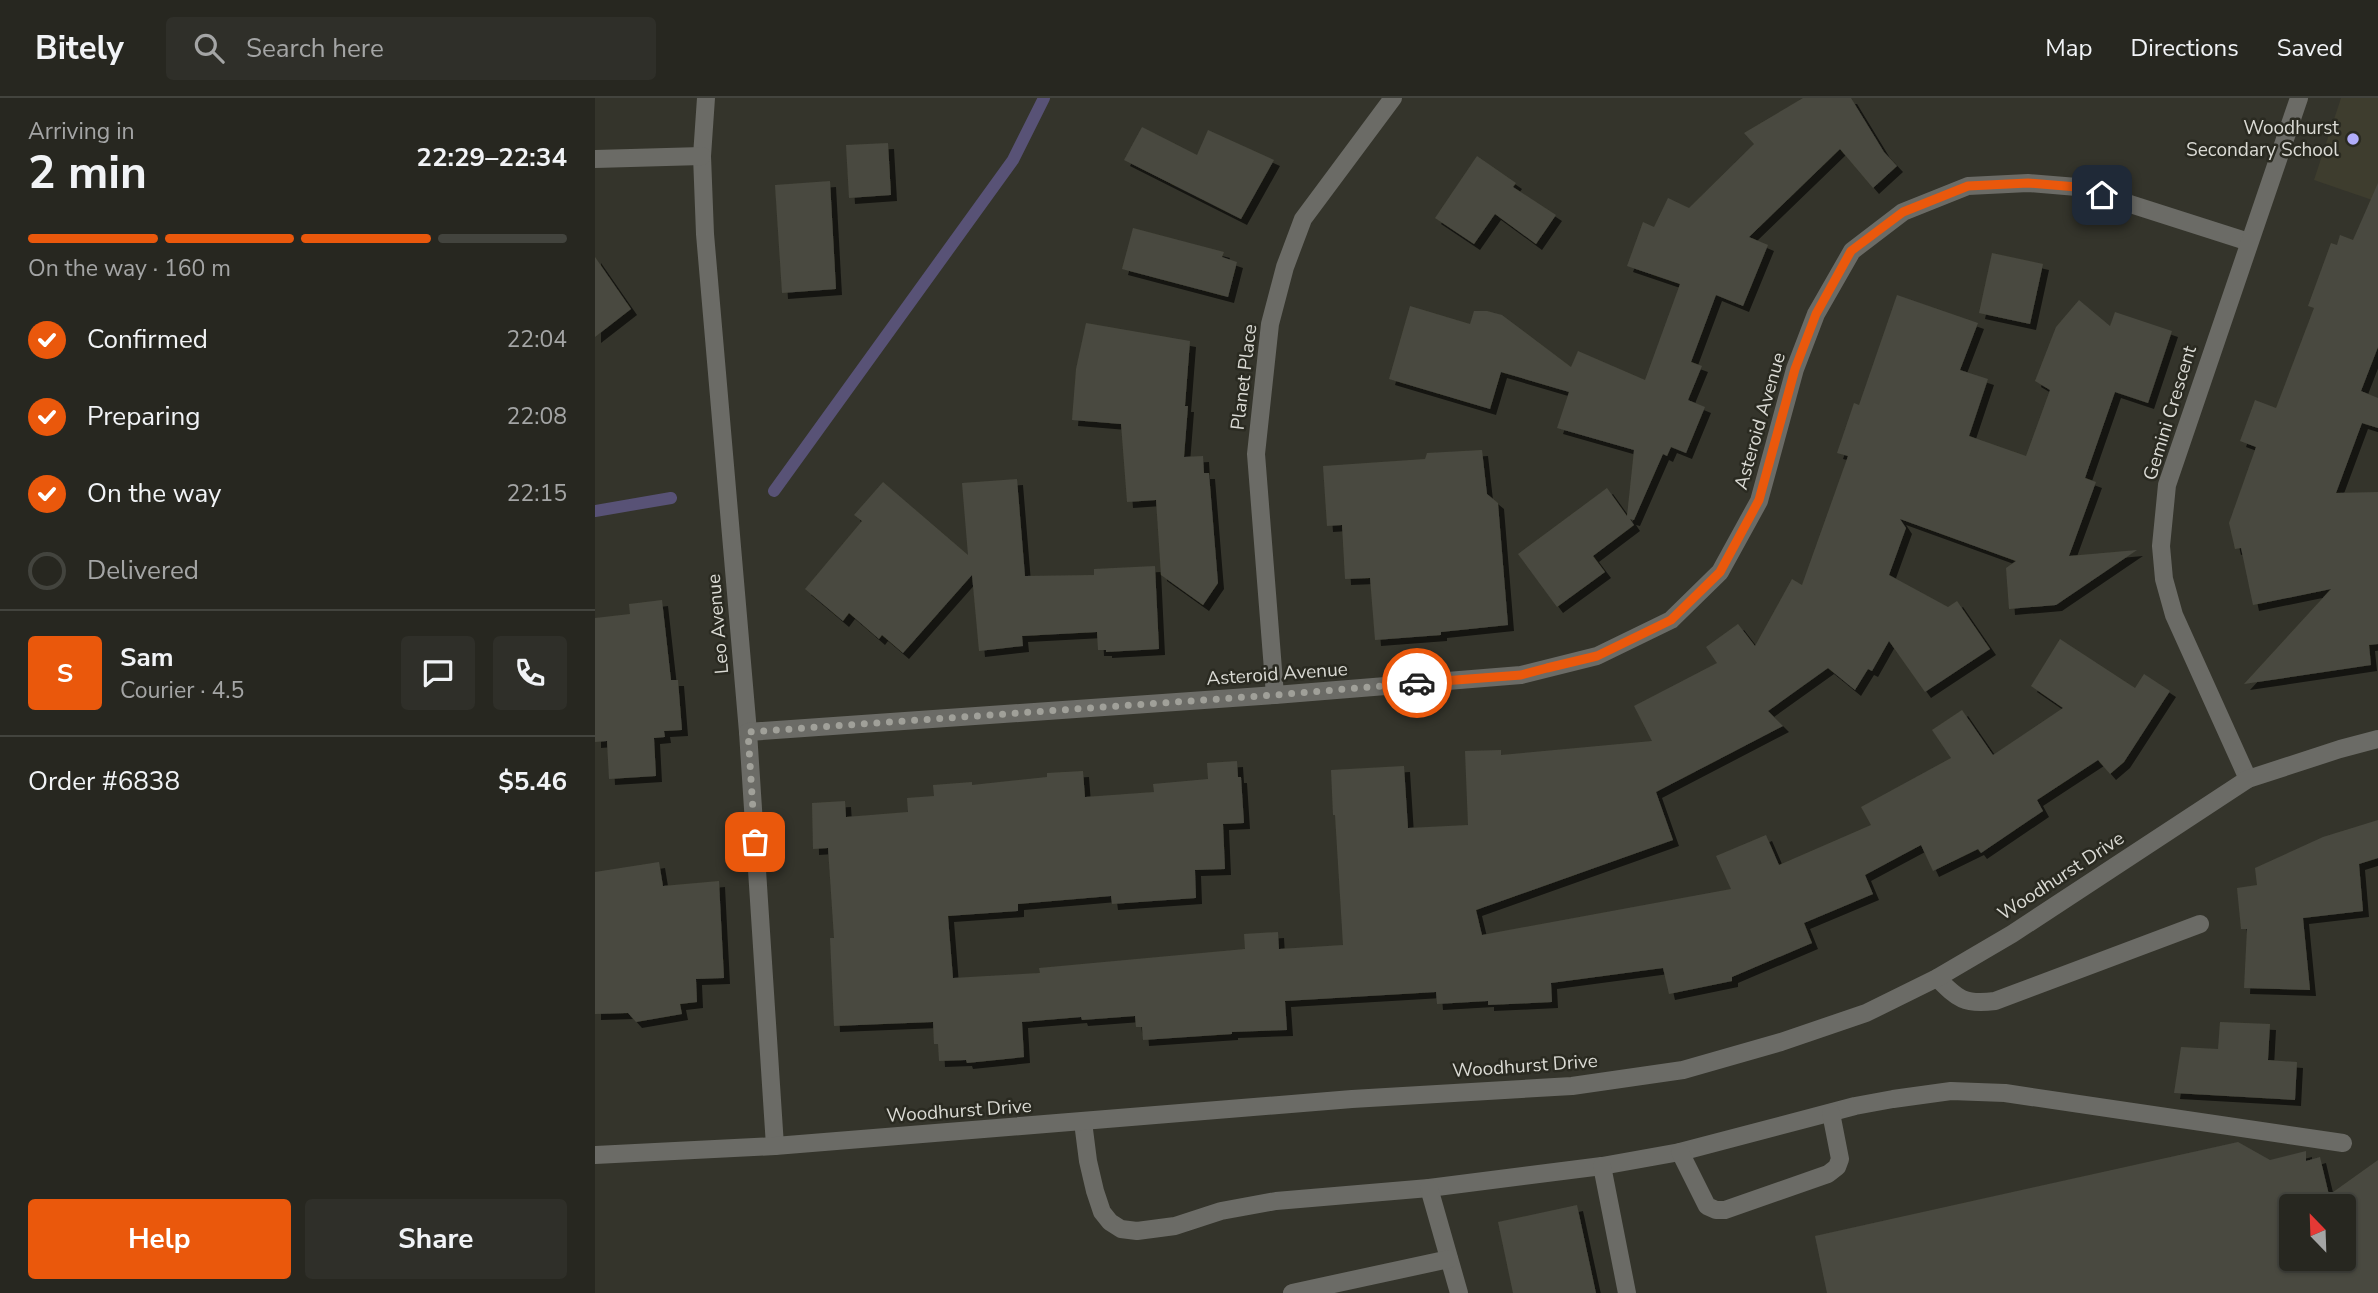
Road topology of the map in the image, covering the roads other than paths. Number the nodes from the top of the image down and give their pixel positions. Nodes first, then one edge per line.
1 (706, 98) edge
2 (1393, 98) edge
3 (2299, 98) edge
4 (702, 156) junction
5 (595, 159) edge
6 (2249, 242) junction
7 (1275, 695) junction
8 (748, 732) junction
9 (2378, 739) edge
10 (2248, 779) junction
11 (2200, 924) dead end
12 (1937, 978) junction
13 (1831, 1113) junction
14 (1083, 1122) junction
15 (2343, 1143) dead end
16 (775, 1146) junction
17 (1679, 1152) junction
18 (595, 1155) edge
19 (1602, 1166) junction
20 (1429, 1188) junction
21 (1449, 1259) junction
22 (1292, 1293) edge
23 (1459, 1293) edge
24 (1627, 1293) edge

1 - 4 street, Leo Avenue
2 - 7 street, Planet Place
3 - 6 street, Gemini Crescent
4 - 5 street
4 - 8 street, Leo Avenue
6 - 7 street, Asteroid Avenue
6 - 10 street, Gemini Crescent
7 - 8 street, Asteroid Avenue
8 - 16 street, Leo Avenue
9 - 10 street, Woodhurst Drive
10 - 12 street, Woodhurst Drive
11 - 12 street
12 - 14 street, Woodhurst Drive
13 - 15 street
13 - 17 street
13 - 17 street
14 - 16 street, Woodhurst Drive
14 - 20 street
16 - 18 street, Woodhurst Drive
17 - 19 street
19 - 20 street
19 - 24 street
20 - 21 street
21 - 22 street
21 - 23 street

